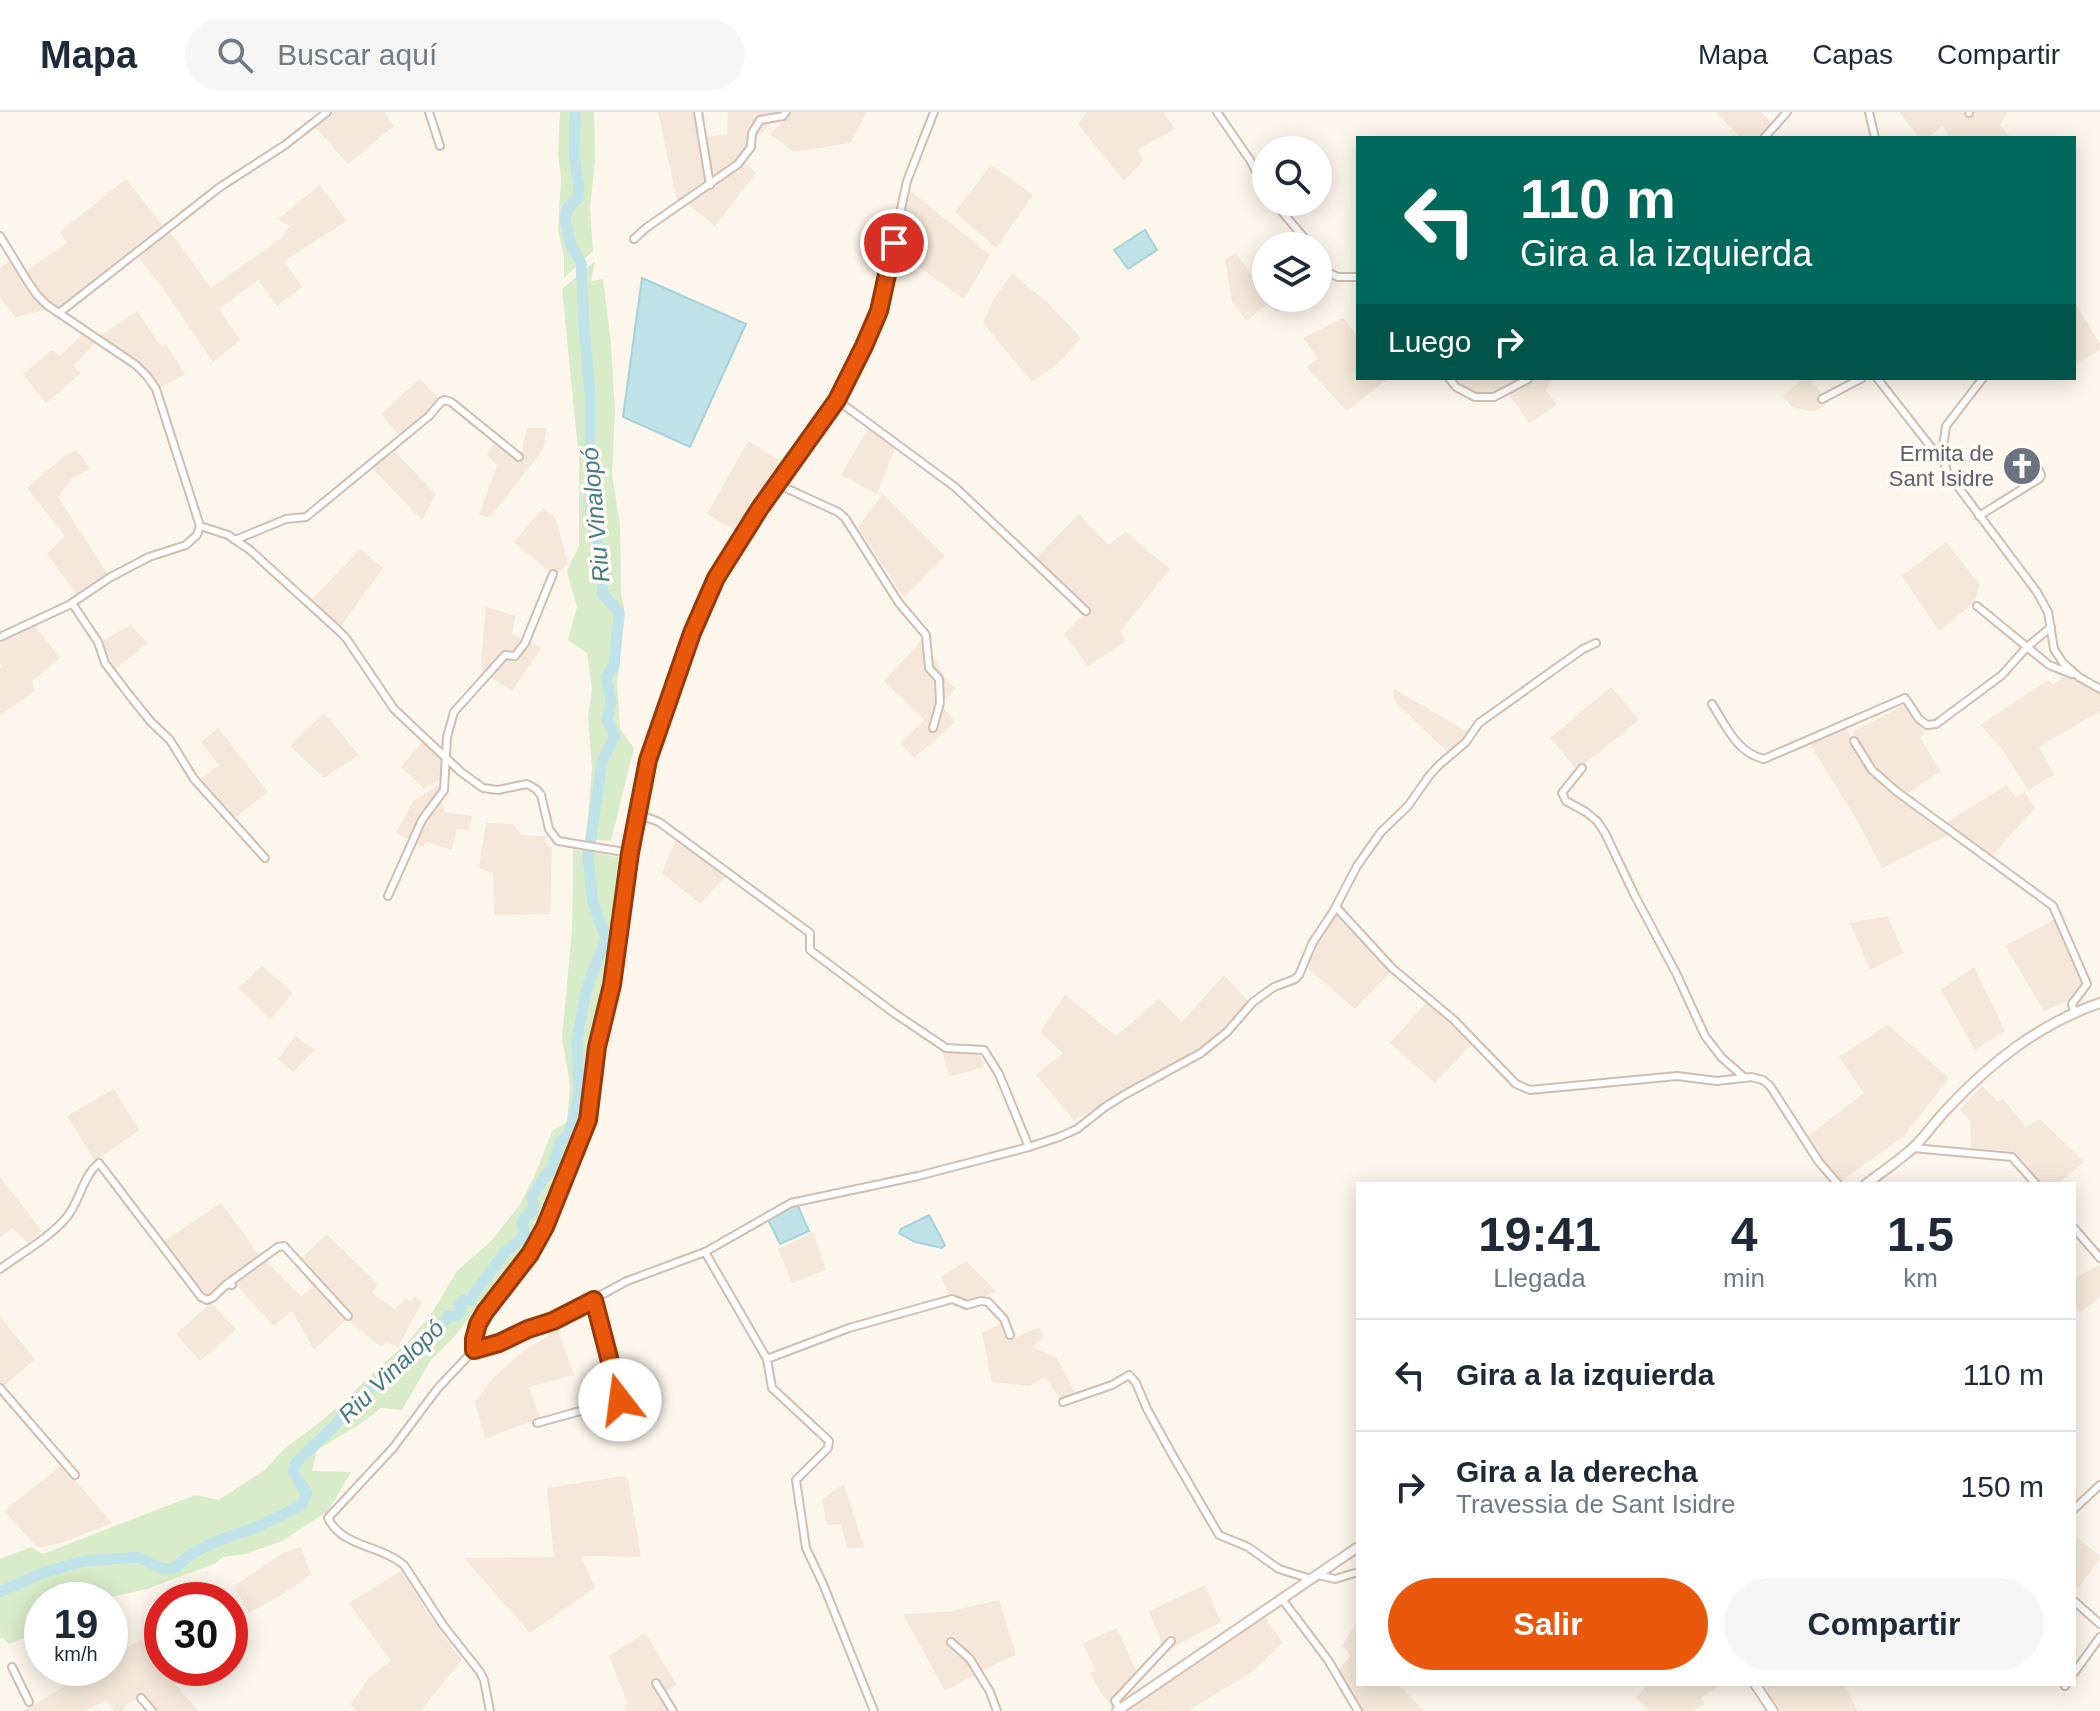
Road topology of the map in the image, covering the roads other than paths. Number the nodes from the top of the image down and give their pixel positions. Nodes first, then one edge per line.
1 (327, 112) edge
2 (429, 112) edge
3 (698, 112) edge
4 (786, 112) edge
5 (934, 112) edge
6 (1217, 112) edge
7 (1787, 112) edge
8 (1869, 112) edge
9 (1766, 136) edge
10 (1875, 136) edge
11 (440, 146) dead end
12 (1252, 164) edge
13 (710, 185) junction
14 (1286, 216) edge
15 (1299, 232) edge
16 (0, 236) edge
17 (634, 239) dead end
18 (1332, 274) edge
19 (1356, 277) edge
20 (59, 313) junction
21 (1451, 380) edge
22 (1526, 380) edge
23 (1858, 380) edge
24 (1879, 380) edge
25 (1981, 380) edge
26 (1822, 399) dead end
27 (837, 400) junction
28 (519, 457) dead end
29 (1945, 465) junction
30 (777, 484) junction
31 (2029, 485) dead end
32 (1979, 516) junction
33 (200, 526) junction
34 (235, 540) junction
35 (553, 574) dead end
36 (72, 603) junction
37 (1977, 606) dead end
38 (1086, 611) dead end
39 (2051, 627) junction
40 (0, 637) edge
41 (1596, 643) dead end
42 (2027, 647) junction
43 (2079, 677) junction
44 (2100, 689) edge
45 (1712, 704) dead end
46 (933, 728) dead end
47 (1854, 741) dead end
48 (447, 759) junction
49 (1582, 768) dead end
50 (638, 814) junction
51 (630, 853) junction
52 (265, 858) dead end
53 (388, 896) dead end
54 (1336, 907) junction
55 (2100, 1003) edge
56 (2074, 1013) junction
57 (1745, 1078) junction
58 (1029, 1147) junction
59 (1913, 1148) junction
60 (1836, 1182) edge
61 (1869, 1182) edge
62 (2034, 1182) edge
63 (2076, 1230) edge
64 (705, 1252) junction
65 (2100, 1258) edge
66 (0, 1269) edge
67 (594, 1300) junction
68 (348, 1316) dead end
69 (1010, 1335) dead end
70 (474, 1350) junction
71 (767, 1359) junction
72 (0, 1388) edge
73 (1063, 1402) dead end
74 (537, 1423) dead end
75 (75, 1475) dead end
76 (2100, 1485) edge
77 (2076, 1507) edge
78 (1356, 1548) edge
79 (1356, 1573) edge
80 (1314, 1577) junction
81 (1282, 1599) junction
82 (2076, 1603) edge
83 (2100, 1624) edge
84 (2100, 1637) edge
85 (1171, 1641) dead end
86 (951, 1642) dead end
87 (12, 1667) dead end
88 (2076, 1670) edge
89 (656, 1683) dead end
90 (1756, 1686) edge
91 (141, 1698) dead end
92 (29, 1702) dead end
93 (1120, 1710) edge
94 (152, 1711) edge
95 (490, 1711) edge
96 (673, 1711) edge
97 (874, 1711) edge
98 (997, 1711) edge
99 (1358, 1711) edge
100 (1773, 1711) edge

1 - 20 street
2 - 11 street
3 - 13 street
4 - 13 street
5 - 27 street
6 - 12 street
7 - 9 street
8 - 10 street
13 - 17 street
14 - 15 street
16 - 20 street
18 - 19 street
20 - 33 street
21 - 22 street
23 - 26 street
24 - 29 street
25 - 29 street
27 - 30 street
27 - 38 street
28 - 34 street
29 - 32 street
30 - 46 street
30 - 50 street
31 - 32 street
32 - 39 street
33 - 34 street
33 - 36 street
34 - 48 street
35 - 48 street
36 - 40 street
36 - 52 street
37 - 42 street
39 - 42 street
39 - 43 street
41 - 54 street
42 - 43 street
42 - 45 street
43 - 44 street
47 - 56 street
48 - 51 street
48 - 53 street
49 - 57 street
50 - 51 street
50 - 58 street
51 - 70 street
54 - 57 street
54 - 58 street
55 - 56 main road
56 - 59 main road
57 - 60 street
58 - 64 street
59 - 61 main road
59 - 62 street
63 - 65 street
64 - 67 street
64 - 71 street
66 - 68 street
67 - 70 street
67 - 74 street
69 - 71 street
70 - 95 street
71 - 97 street
72 - 75 street
73 - 80 street
76 - 77 street
78 - 80 main road
79 - 80 street
80 - 81 main road
81 - 93 main road
81 - 99 street
82 - 83 street
84 - 88 street
85 - 93 street
86 - 98 street
87 - 92 street
89 - 96 street
90 - 100 main road
91 - 94 street

